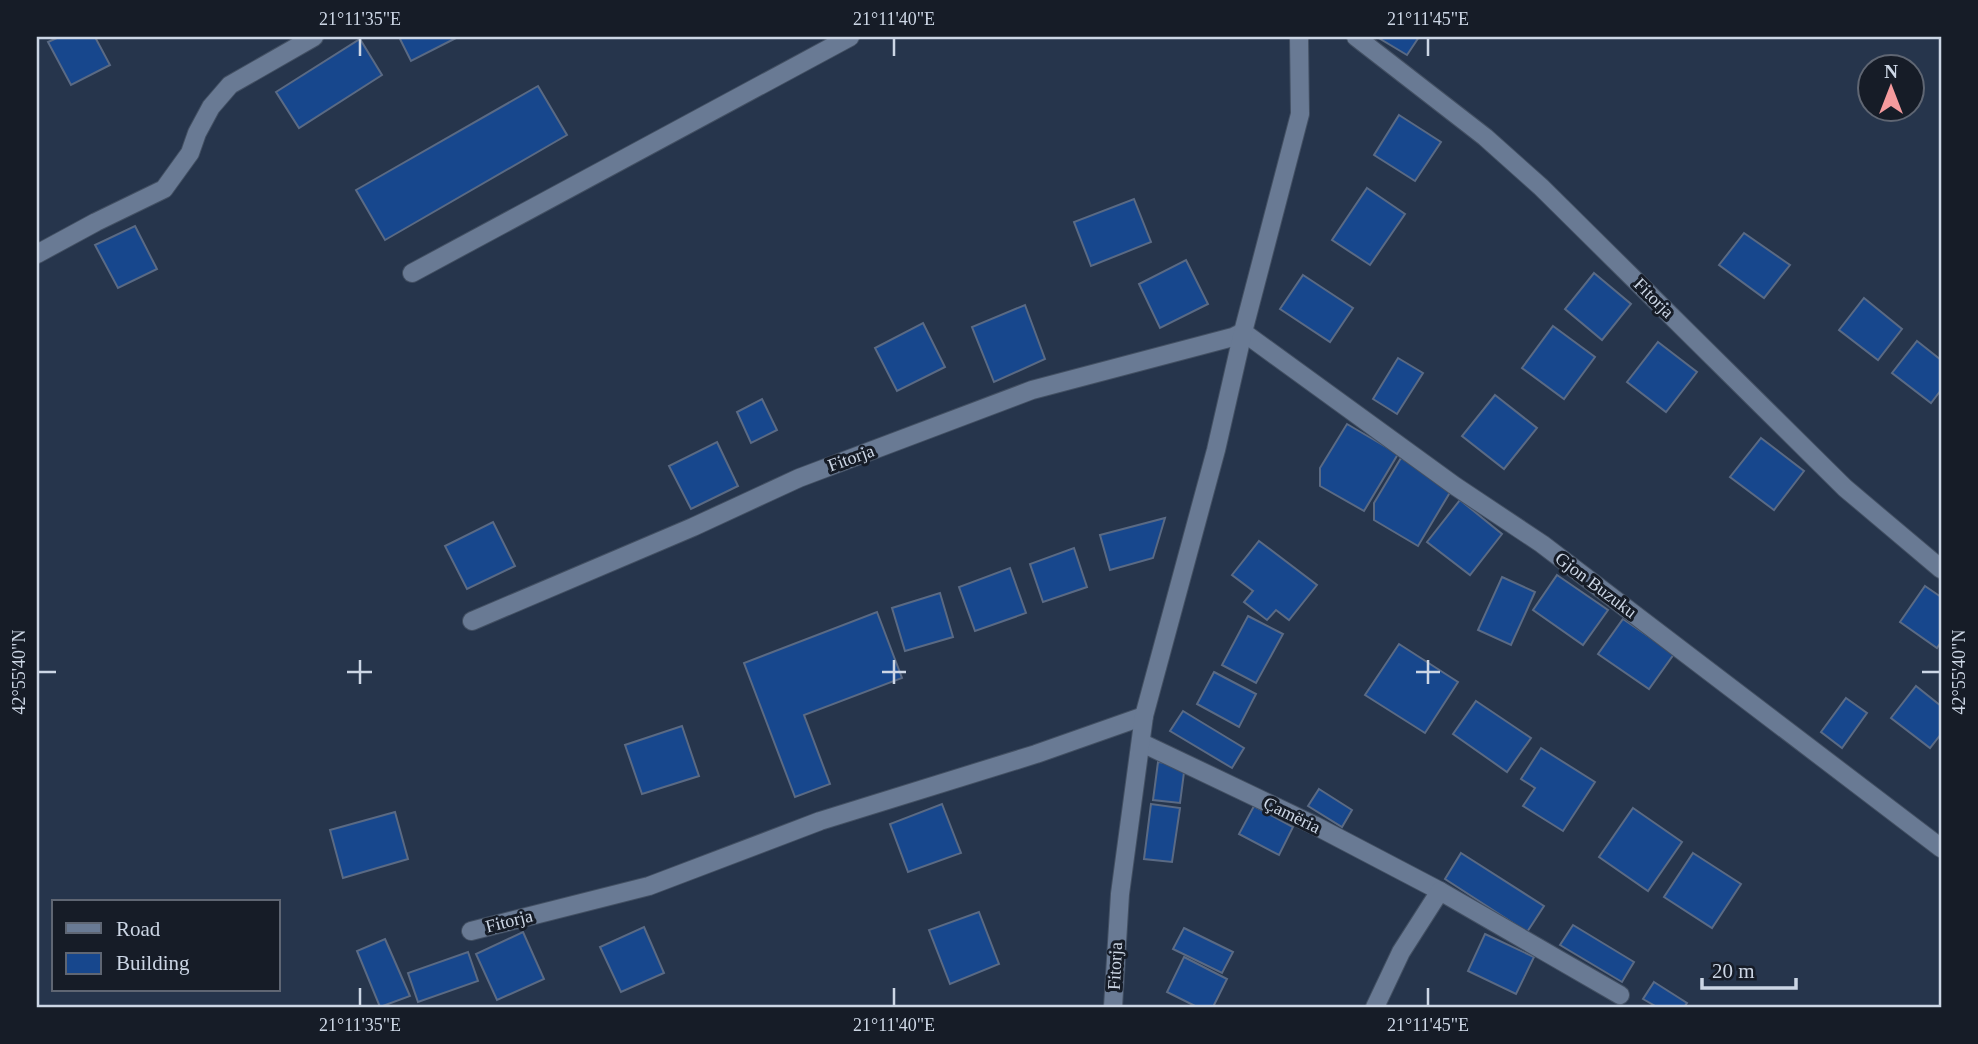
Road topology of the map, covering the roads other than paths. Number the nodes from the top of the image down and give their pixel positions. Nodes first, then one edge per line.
1 (314, 37) edge
2 (850, 37) edge
3 (1299, 37) edge
4 (1356, 37) edge
5 (37, 254) edge
6 (412, 273) dead end
7 (1244, 332) junction
8 (1941, 569) edge
9 (472, 621) dead end
10 (1144, 716) junction
11 (1142, 743) junction
12 (1941, 848) edge
13 (1440, 891) junction
14 (471, 931) dead end
15 (1620, 995) dead end
16 (1113, 1007) edge
17 (1375, 1007) edge

1 - 5 street
2 - 6 street
3 - 7 street, Fitorja
4 - 8 street, Fitorja
7 - 9 street, Fitorja
7 - 10 street, Fitorja
7 - 12 street, Gjon Buzuku
10 - 11 street, Fitorja
10 - 14 street, Fitorja
11 - 13 street, Çamëria
11 - 16 street, Fitorja
13 - 15 street, Çamëria
13 - 17 street

